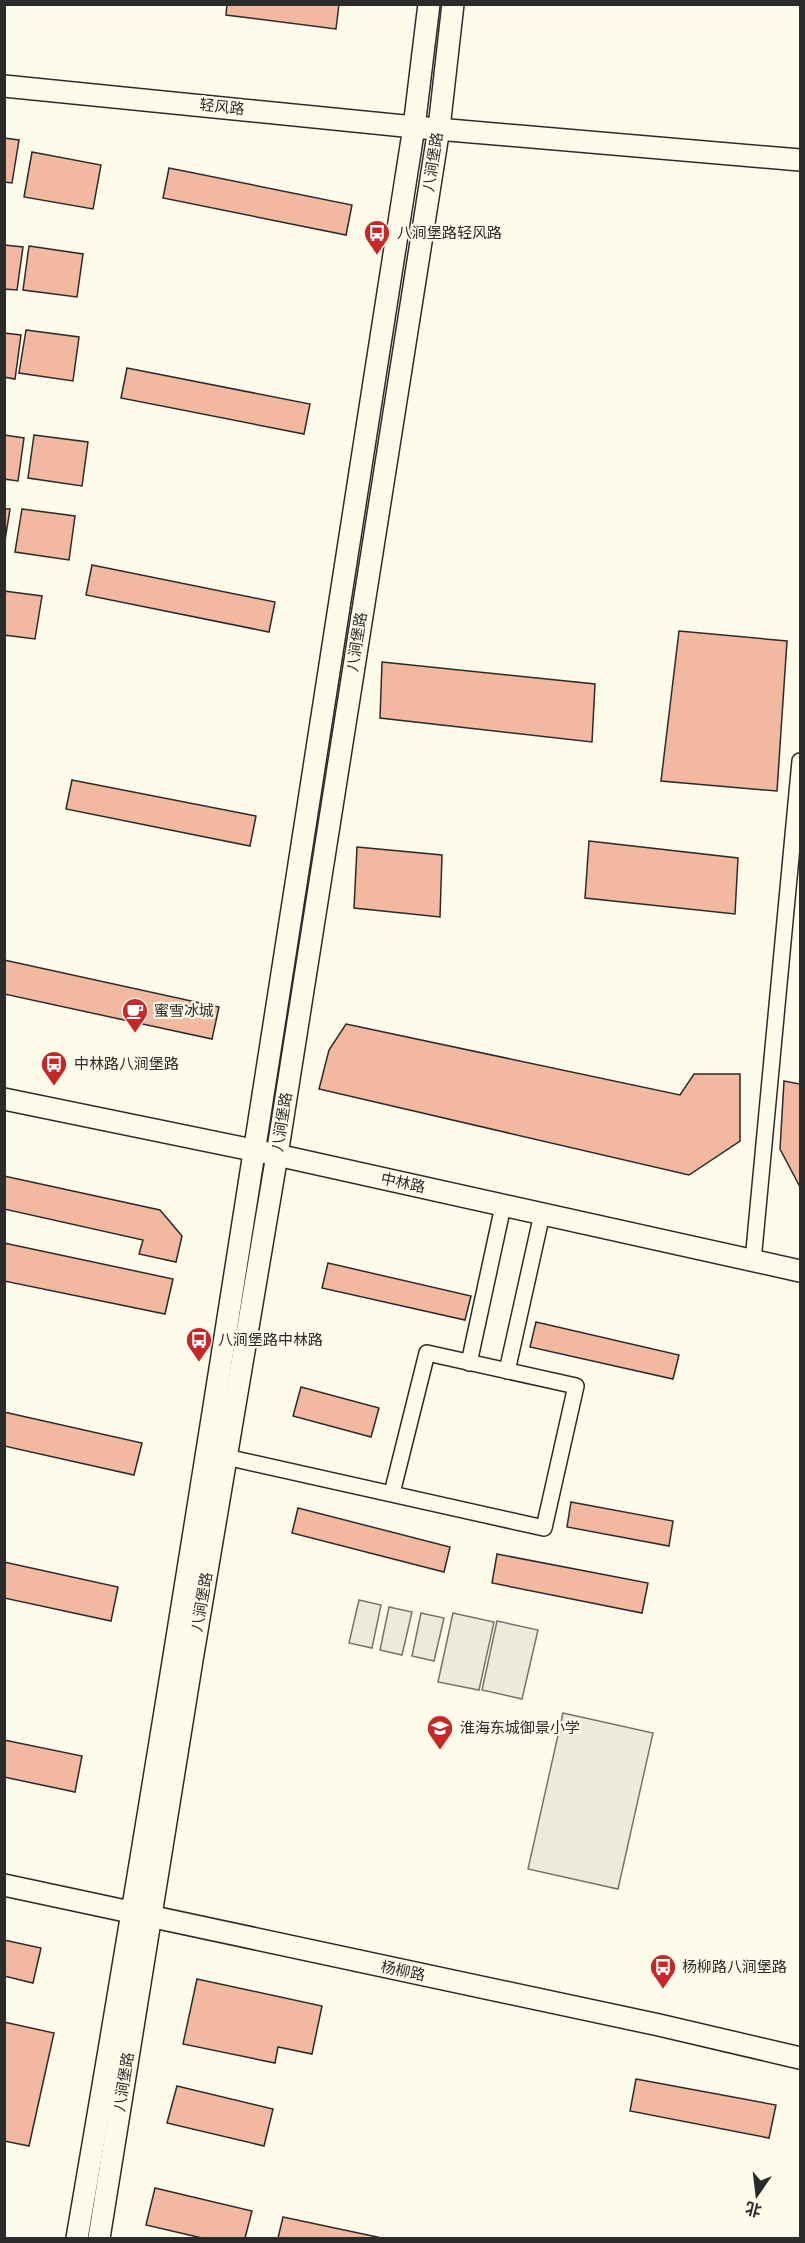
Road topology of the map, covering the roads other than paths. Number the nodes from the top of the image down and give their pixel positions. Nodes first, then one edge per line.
1 (429, 4) edge
2 (453, 4) edge
3 (4, 86) edge
4 (414, 127) junction
5 (439, 128) junction
6 (801, 160) edge
7 (801, 761) edge
8 (4, 1099) edge
9 (253, 1151) junction
10 (277, 1155) junction
11 (503, 1206) junction
12 (542, 1214) junction
13 (753, 1261) junction
14 (801, 1271) edge
15 (468, 1363) junction
16 (507, 1371) junction
17 (226, 1457) junction
18 (392, 1493) junction
19 (4, 1885) edge
20 (141, 1916) junction
21 (801, 2058) edge
22 (77, 2238) edge
23 (99, 2238) edge

1 - 4 street, 八涧堡路
2 - 5 street, 八涧堡路
3 - 4 street, 轻风路
4 - 5 street, 轻风路
4 - 9 street, 八涧堡路
5 - 6 street, 轻风路
5 - 10 street, 八涧堡路
7 - 13 street
8 - 9 street, 中林路
9 - 10 street, 中林路
9 - 20 street, 八涧堡路
10 - 11 street, 中林路
10 - 17 street, 八涧堡路
11 - 12 street, 中林路
11 - 15 street
12 - 13 street, 中林路
12 - 16 street
13 - 14 street, 中林路
15 - 16 street
15 - 18 street
16 - 18 street
17 - 18 street
17 - 20 street, 八涧堡路
19 - 20 street, 杨柳路
20 - 21 street, 杨柳路
20 - 22 street, 八涧堡路
20 - 23 street, 八涧堡路

